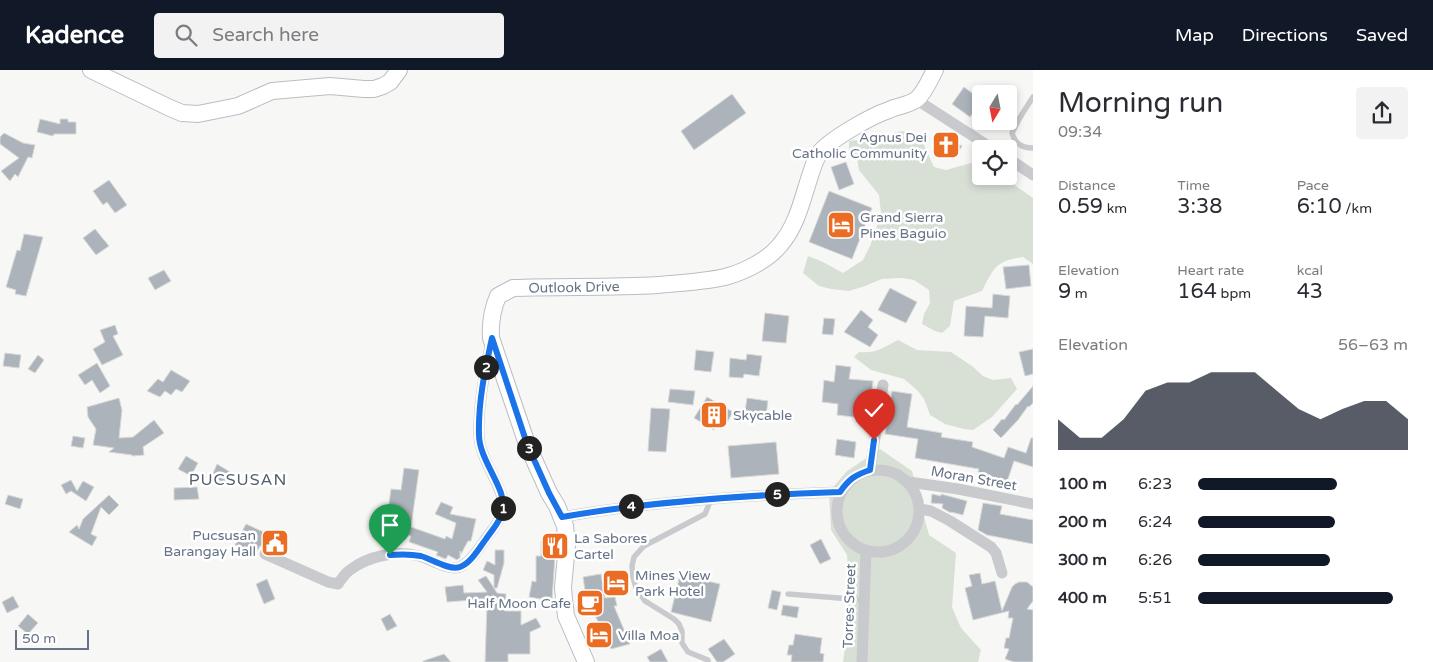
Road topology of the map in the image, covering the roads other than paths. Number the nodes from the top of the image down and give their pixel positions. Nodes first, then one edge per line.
1 (91, 70) edge
2 (399, 70) edge
3 (934, 70) edge
4 (1033, 97) edge
5 (916, 100) junction
6 (978, 140) edge
7 (1033, 148) edge
8 (1017, 164) edge
9 (1033, 175) edge
10 (492, 338) junction
11 (883, 385) dead end
12 (870, 470) junction
13 (909, 482) junction
14 (840, 492) junction
15 (711, 499) junction
16 (1033, 504) edge
17 (920, 509) junction
18 (562, 517) junction
19 (866, 551) junction
20 (265, 554) dead end
21 (1002, 573) dead end
22 (788, 594) dead end
23 (864, 600) junction
24 (586, 662) edge
25 (708, 662) edge
26 (862, 662) edge

1 - 2 street
3 - 5 street
4 - 7 lane
5 - 6 street
5 - 10 street, Outlook Drive
8 - 9 street
10 - 18 street, Outlook Drive
10 - 20 street
11 - 12 street
12 - 13 street
12 - 14 street
13 - 16 street, Moran Street
13 - 17 street
14 - 15 street
14 - 19 street
15 - 18 street
15 - 25 lane
17 - 19 street
17 - 21 street
18 - 24 street, Outlook Drive
19 - 23 street, Torres Street
22 - 23 lane
23 - 26 street, Torres Street

